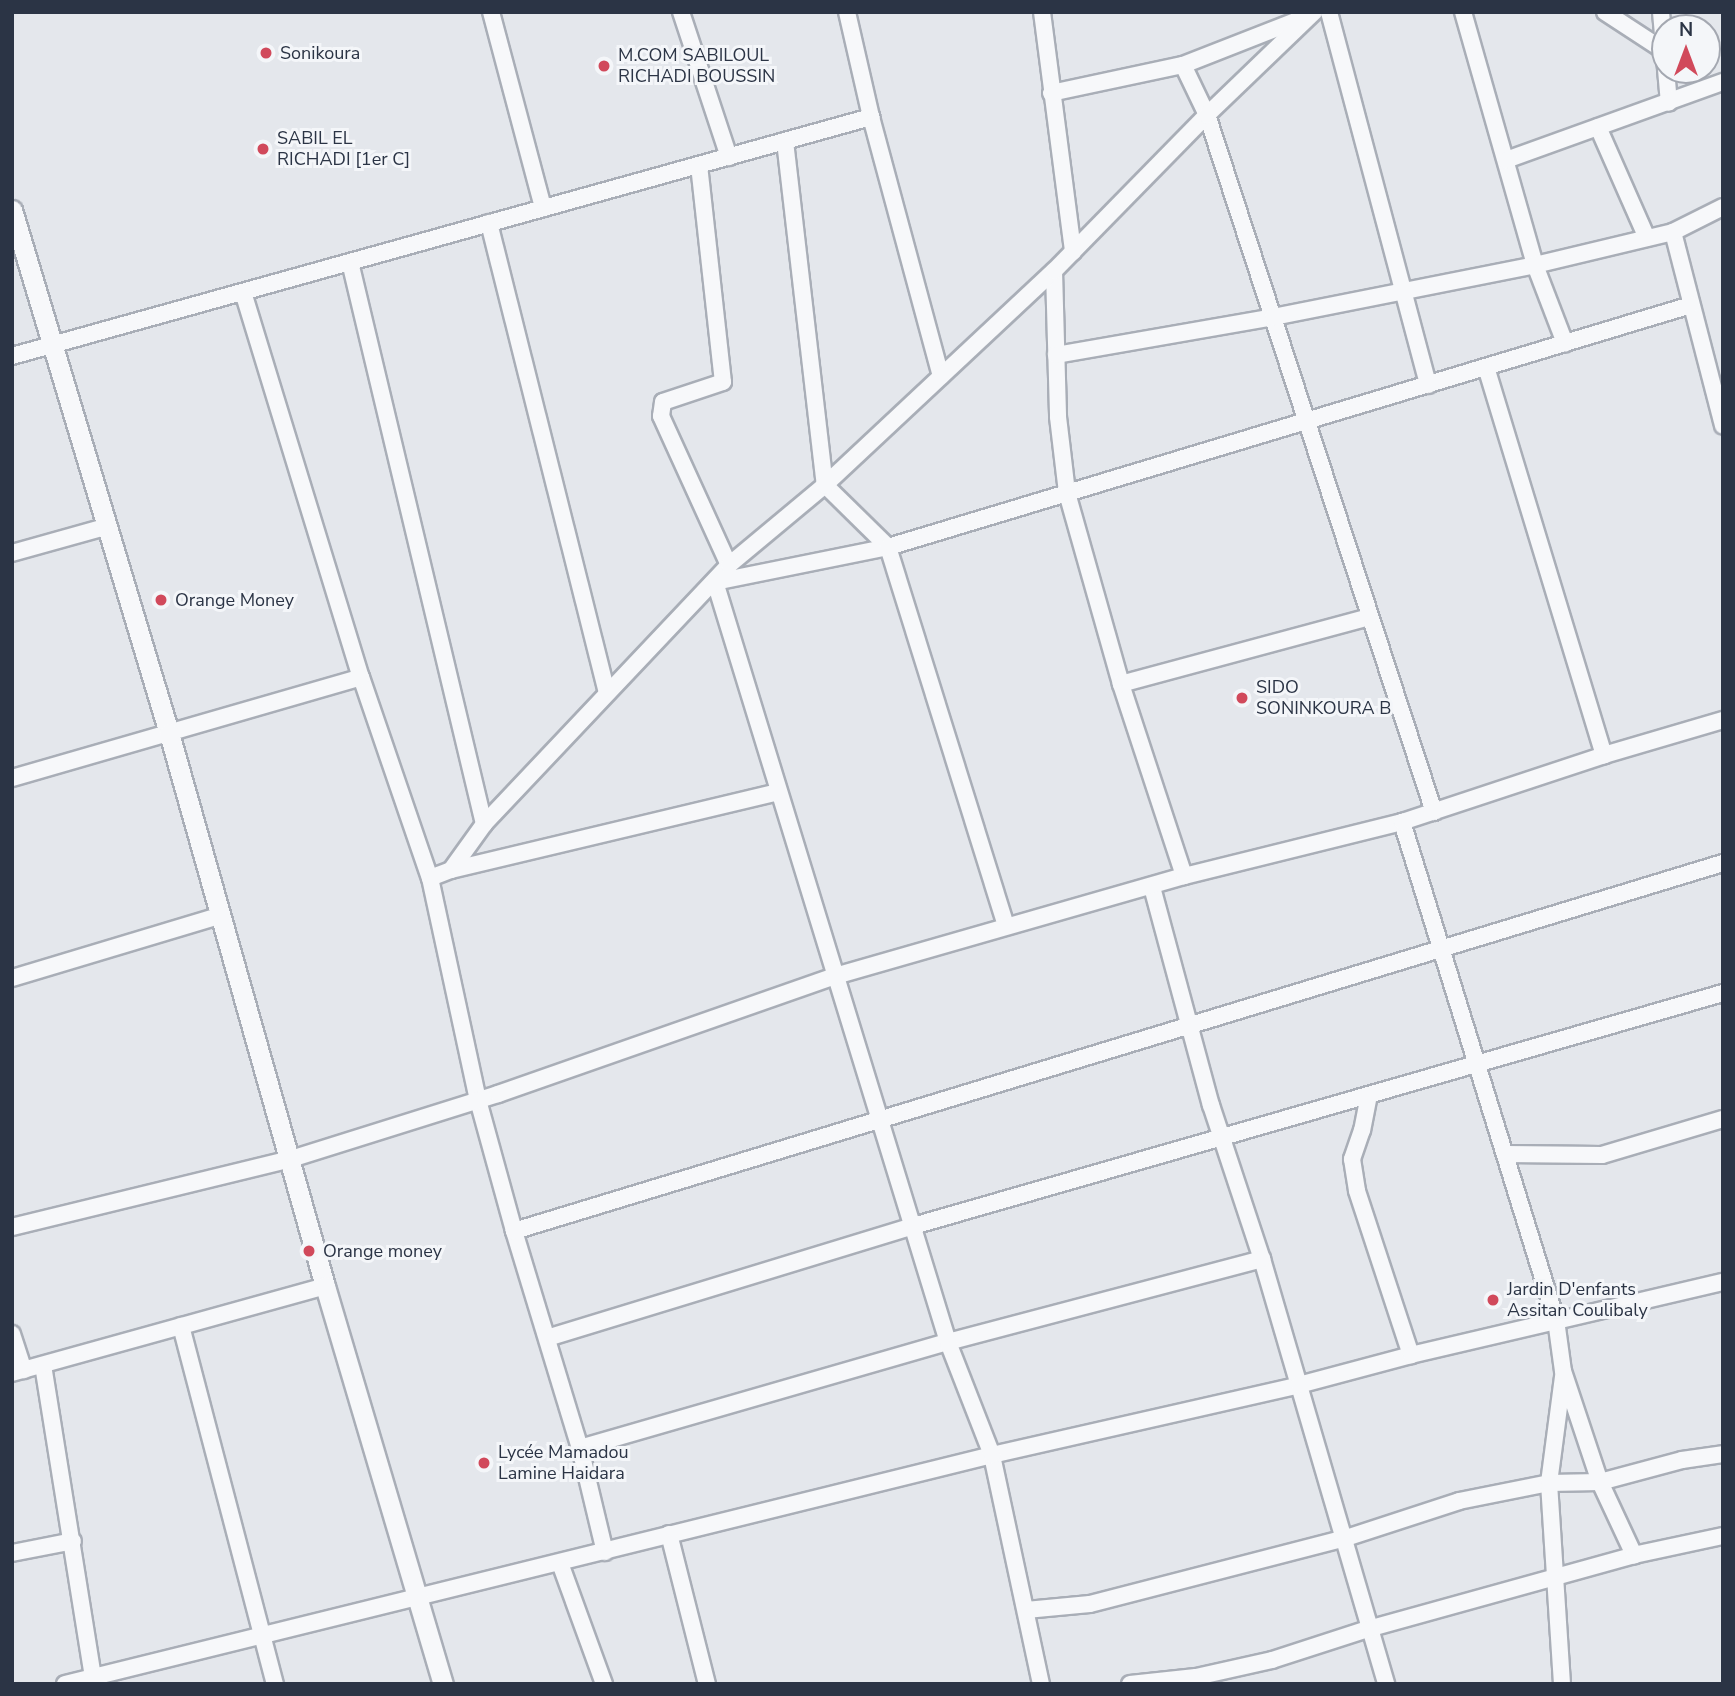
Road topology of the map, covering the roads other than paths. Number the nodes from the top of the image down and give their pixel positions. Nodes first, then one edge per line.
1 (491, 12) edge
2 (681, 12) edge
3 (847, 12) edge
4 (1042, 12) edge
5 (1329, 12) edge
6 (1463, 12) edge
7 (1605, 12) edge
8 (1310, 14) edge
9 (1651, 42) edge
10 (1183, 65) junction
11 (1723, 82) edge
12 (1667, 84) edge
13 (1051, 93) junction
14 (1669, 103) junction
15 (1207, 115) junction
16 (871, 117) junction
17 (1598, 127) junction
18 (785, 141) junction
19 (729, 157) junction
20 (1506, 160) junction
21 (699, 165) junction
22 (1723, 207) edge
23 (543, 208) junction
24 (12, 210) edge
25 (489, 223) junction
26 (1673, 232) junction
27 (1647, 238) junction
28 (1073, 252) junction
29 (350, 262) junction
30 (1535, 265) junction
31 (1054, 271) junction
32 (1403, 289) junction
33 (243, 292) junction
34 (1690, 305) junction
35 (1273, 317) junction
36 (1565, 343) junction
37 (51, 345) junction
38 (1056, 355) junction
39 (12, 356) edge
40 (1486, 367) junction
41 (941, 376) junction
42 (1428, 385) junction
43 (1307, 421) junction
44 (1723, 426) edge
45 (825, 485) junction
46 (1067, 494) junction
47 (105, 527) junction
48 (888, 547) junction
49 (12, 553) edge
50 (729, 565) junction
51 (715, 582) junction
52 (1369, 617) junction
53 (361, 677) junction
54 (1121, 684) junction
55 (607, 692) junction
56 (1723, 720) edge
57 (169, 733) junction
58 (1604, 755) junction
59 (12, 778) edge
60 (778, 792) junction
61 (1434, 812) junction
62 (1402, 822) junction
63 (484, 824) junction
64 (1723, 863) edge
65 (451, 870) junction
66 (1184, 876) junction
67 (430, 878) junction
68 (1152, 887) junction
69 (222, 915) junction
70 (1006, 926) junction
71 (1442, 950) junction
72 (835, 976) junction
73 (12, 978) edge
74 (1723, 993) edge
75 (1190, 1028) junction
76 (1479, 1064) junction
77 (1368, 1095) junction
78 (478, 1100) junction
79 (1723, 1119) edge
80 (880, 1121) junction
81 (1222, 1137) junction
82 (1506, 1154) junction
83 (291, 1159) junction
84 (912, 1226) junction
85 (12, 1227) edge
86 (514, 1231) junction
87 (1262, 1259) junction
88 (1723, 1282) edge
89 (325, 1286) junction
90 (1556, 1320) junction
91 (181, 1326) junction
92 (12, 1334) edge
93 (547, 1338) junction
94 (948, 1342) junction
95 (1411, 1355) junction
96 (43, 1365) junction
97 (1563, 1371) junction
98 (18, 1372) edge
99 (1299, 1385) junction
100 (580, 1448) junction
101 (1723, 1454) edge
102 (992, 1455) junction
103 (1600, 1482) junction
104 (1549, 1483) junction
105 (669, 1534) junction
106 (1723, 1536) edge
107 (1346, 1538) junction
108 (73, 1541) junction
109 (605, 1552) junction
110 (12, 1553) edge
111 (1634, 1555) junction
112 (560, 1563) junction
113 (1557, 1579) junction
114 (419, 1598) junction
115 (1026, 1610) junction
116 (1368, 1629) junction
117 (261, 1635) junction
118 (93, 1677) junction
119 (120, 1678) edge
120 (65, 1684) edge
121 (275, 1684) edge
122 (443, 1684) edge
123 (604, 1684) edge
124 (707, 1684) edge
125 (1041, 1684) edge
126 (1130, 1684) edge
127 (1386, 1684) edge
128 (1562, 1684) edge

1 - 23 street
2 - 19 street
3 - 16 street
4 - 13 street
5 - 32 street
6 - 20 street
7 - 9 street
8 - 10 street
8 - 15 street
10 - 13 street
10 - 15 street
11 - 14 street
12 - 14 street
13 - 28 street
14 - 17 street
15 - 28 street
15 - 35 street
16 - 18 street
16 - 41 street
17 - 20 street
17 - 27 street
18 - 19 street
18 - 45 street
19 - 21 street
20 - 30 street
21 - 23 street
21 - 50 street
22 - 26 street
23 - 25 street
24 - 37 street
25 - 29 street
25 - 55 street
26 - 27 street
26 - 34 street
27 - 30 street
28 - 31 street
29 - 33 street
29 - 63 street
30 - 32 street
30 - 36 street
31 - 38 street
31 - 41 street
32 - 35 street
32 - 42 street
33 - 37 street
33 - 53 street
34 - 36 street
34 - 44 street
35 - 38 street
35 - 43 street
36 - 40 street
37 - 39 street
37 - 47 street
38 - 46 street
40 - 42 street
40 - 58 street
41 - 45 street
42 - 43 street
43 - 46 street
43 - 52 street
45 - 48 street
45 - 50 street
46 - 48 street
46 - 54 street
47 - 49 street
47 - 57 street
48 - 51 street
48 - 70 street
50 - 51 street
51 - 55 street
51 - 60 street
52 - 54 street
52 - 61 street
53 - 57 street
53 - 67 street
54 - 66 street
55 - 63 street
56 - 58 street
57 - 59 street
57 - 69 street
58 - 61 street
60 - 65 street
60 - 72 street
61 - 62 street
62 - 66 street
62 - 71 street
63 - 65 street
64 - 71 street
65 - 67 street
66 - 68 street
67 - 78 street
68 - 70 street
68 - 75 street
69 - 73 street
69 - 83 street
70 - 72 street
71 - 75 street
71 - 76 street
72 - 78 street
72 - 80 street
74 - 76 street
75 - 80 street
75 - 81 street
76 - 77 street
76 - 82 street
77 - 81 street
77 - 95 street
78 - 83 street
78 - 86 street
79 - 82 street
80 - 84 street
80 - 86 street
81 - 84 street
81 - 87 street
82 - 90 street
83 - 85 street
83 - 89 street
84 - 93 street
84 - 94 street
86 - 93 street
87 - 94 street
87 - 99 street
88 - 90 street
89 - 91 street
89 - 114 street
90 - 95 street
90 - 97 street
91 - 96 street
91 - 117 street
92 - 98 street
93 - 100 street
94 - 100 street
94 - 102 street
95 - 99 street
96 - 98 street
96 - 108 street
97 - 103 street
97 - 104 street
99 - 102 street
99 - 107 street
100 - 109 street
101 - 103 street
102 - 105 street
102 - 115 street
103 - 104 street
103 - 111 street
104 - 107 street
104 - 113 street
105 - 109 street
105 - 124 street
106 - 111 street
107 - 115 street
107 - 116 street
108 - 110 street
108 - 118 street
109 - 112 street
111 - 113 street
112 - 114 street
112 - 123 street
113 - 116 street
113 - 128 street
114 - 117 street
114 - 122 street
115 - 125 street
116 - 126 street
116 - 127 street
117 - 119 street
117 - 121 street
118 - 119 street
118 - 120 street

